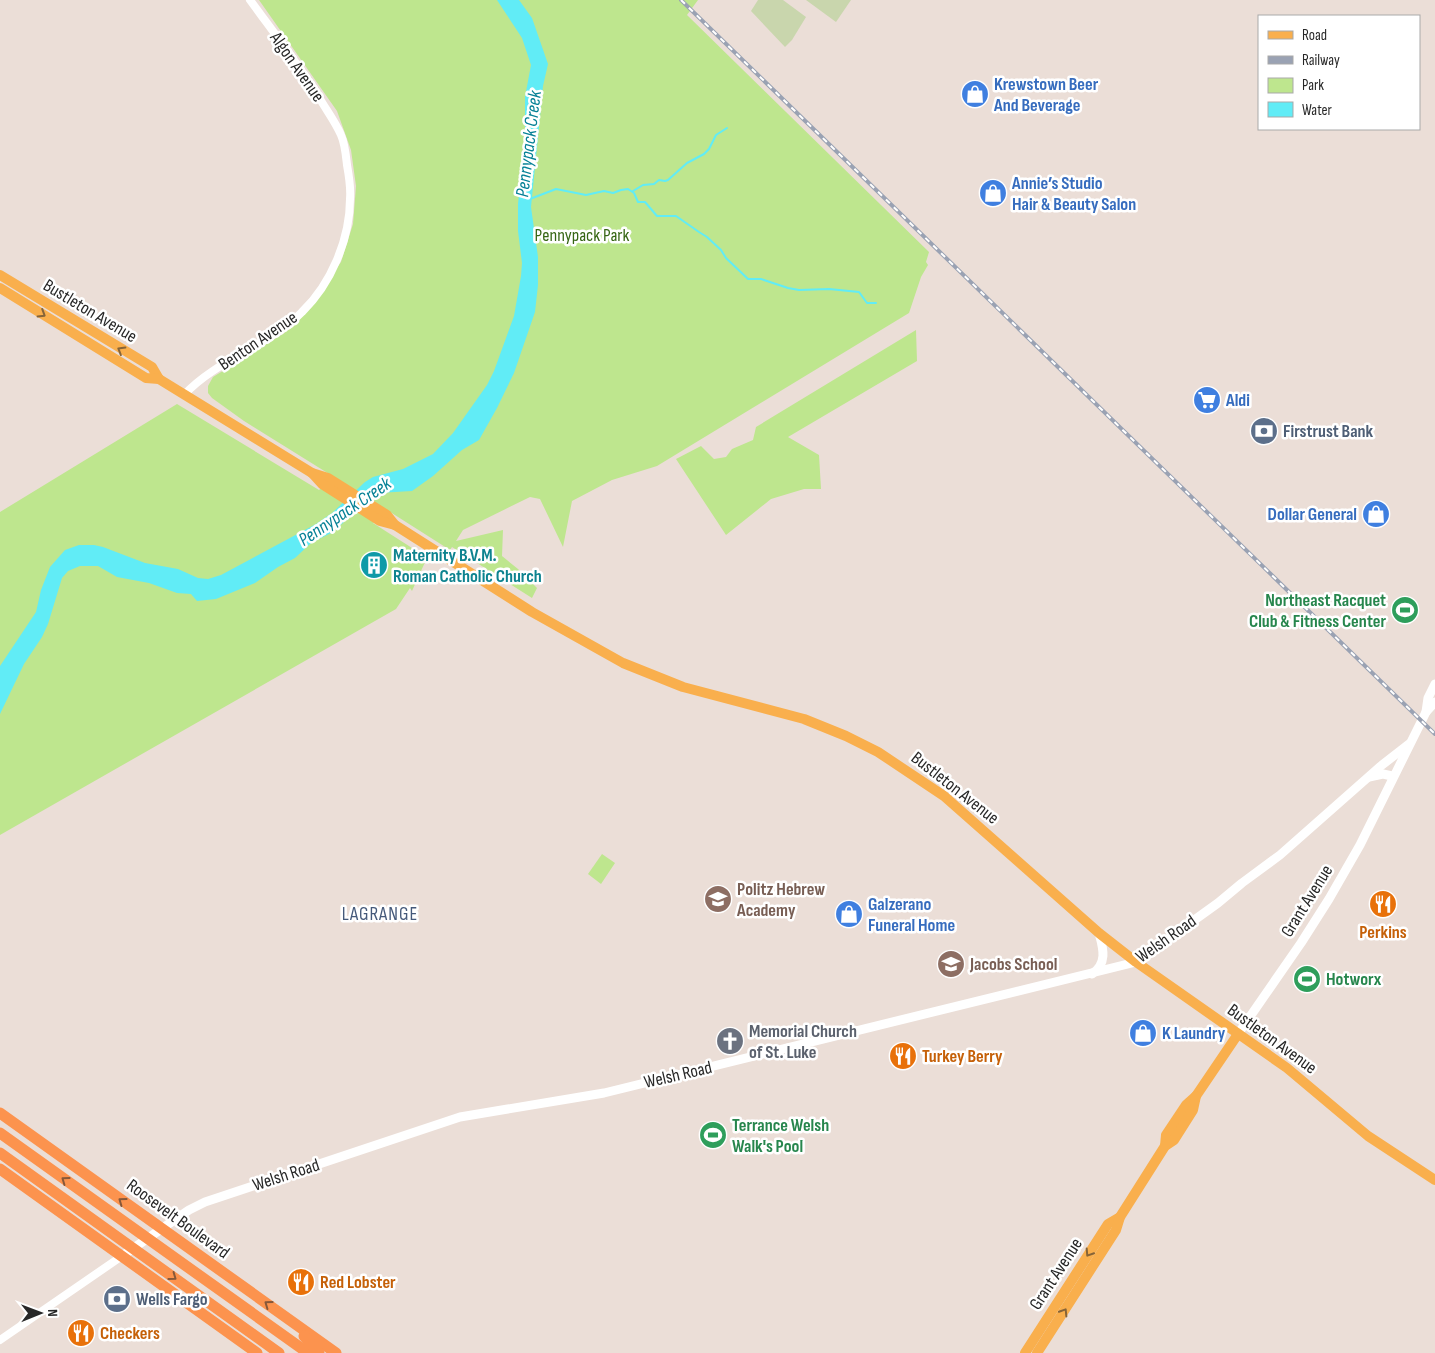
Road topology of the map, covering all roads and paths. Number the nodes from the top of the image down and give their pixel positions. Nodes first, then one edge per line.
1 (250, 0) edge
2 (342, 136) joint
3 (0, 275) edge
4 (0, 288) edge
5 (159, 379) junction
6 (184, 395) junction
7 (1435, 684) edge
8 (1435, 702) edge
9 (1426, 712) junction
10 (1409, 744) junction
11 (1392, 776) junction
12 (1367, 778) junction
13 (1099, 933) junction
14 (1136, 962) junction
15 (1092, 974) junction
16 (1238, 1034) junction
17 (0, 1113) edge
18 (0, 1133) edge
19 (0, 1153) edge
20 (0, 1169) edge
21 (1435, 1180) edge
22 (1120, 1216) junction
23 (162, 1229) junction
24 (148, 1239) junction
25 (134, 1249) junction
26 (122, 1256) junction
27 (290, 1321) junction
28 (252, 1334) junction
29 (0, 1340) edge
30 (257, 1353) edge
31 (269, 1353) edge
32 (279, 1353) edge
33 (308, 1353) edge
34 (319, 1353) edge
35 (336, 1353) edge
36 (1025, 1353) edge
37 (1037, 1353) edge

1 - 2 street, Algon Avenue
2 - 6 street, Benton Avenue
5 -> 3 main road, Bustleton Avenue
4 -> 5 main road, Bustleton Avenue
5 - 6 main road, Bustleton Avenue
6 - 13 main road, Bustleton Avenue
7 - 9 main road, Grant Avenue
8 - 9 main road, Grant Avenue
9 - 10 main road, Grant Avenue
10 - 11 main road, Grant Avenue
10 - 12 main road, Welsh Road
11 - 12 main road
11 - 16 main road, Grant Avenue
12 - 14 main road, Welsh Road
13 - 14 main road, Bustleton Avenue
13 - 15 main road
14 - 15 main road, Welsh Road
14 - 16 main road, Bustleton Avenue
15 - 23 main road, Welsh Road
16 - 21 main road, Bustleton Avenue
16 - 22 main road, Grant Avenue
23 -> 17 highway, Roosevelt Boulevard
24 -> 18 highway, Roosevelt Boulevard
19 - 25 highway
20 - 26 highway
22 -> 36 main road, Grant Avenue
37 -> 22 main road, Grant Avenue
23 - 24 main road, Welsh Road
27 -> 23 highway, Roosevelt Boulevard
24 - 25 main road, Welsh Road
24 - 33 highway, Roosevelt Boulevard
25 - 26 main road, Welsh Road
25 -> 28 highway
26 - 29 street, Welsh Road
26 - 30 highway
27 - 34 highway
27 - 35 highway, Roosevelt Boulevard
28 - 31 highway
28 - 32 highway

